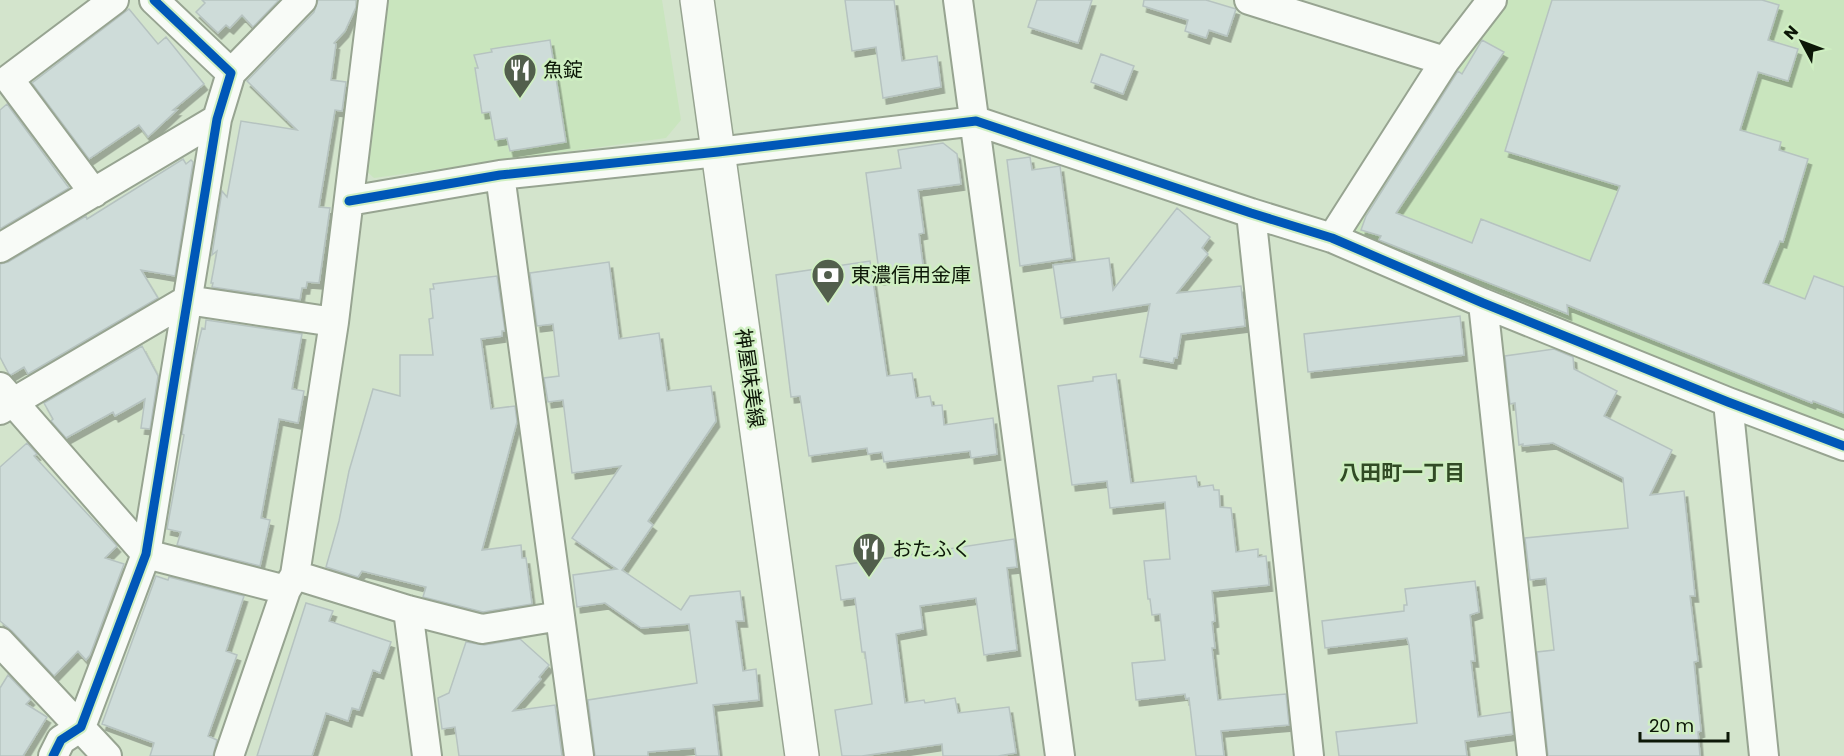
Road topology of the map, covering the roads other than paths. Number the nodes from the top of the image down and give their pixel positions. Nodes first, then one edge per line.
1 (114, 0) edge
2 (154, 0) edge
3 (302, 0) edge
4 (373, 0) edge
5 (697, 0) edge
6 (958, 0) edge
7 (1249, 0) edge
8 (1492, 0) edge
9 (1444, 62) junction
10 (231, 73) junction
11 (217, 119) junction
12 (976, 121) junction
13 (718, 152) junction
14 (500, 175) junction
15 (94, 194) junction
16 (349, 201) junction
17 (1251, 213) junction
18 (1332, 238) junction
19 (0, 248) edge
20 (187, 300) junction
21 (1483, 303) junction
22 (334, 322) junction
23 (5, 400) edge
24 (1728, 402) junction
25 (1844, 446) edge
26 (146, 555) junction
27 (290, 583) junction
28 (408, 610) junction
29 (560, 616) junction
30 (0, 642) edge
31 (81, 727) junction
32 (53, 756) edge
33 (108, 756) edge
34 (229, 756) edge
35 (427, 756) edge
36 (579, 756) edge
37 (802, 756) edge
38 (1060, 756) edge
39 (1309, 756) edge
40 (1532, 756) edge
41 (1764, 756) edge

1 - 15 street
2 - 10 street
3 - 10 street
4 - 16 street
5 - 13 main road, 神屋味美線
6 - 12 street
7 - 9 street
8 - 9 street
9 - 18 street
10 - 11 street
11 - 15 street
11 - 20 street
12 - 13 street
12 - 17 street
12 - 38 street
13 - 14 street
13 - 37 main road, 神屋味美線
14 - 16 street
14 - 29 street
15 - 19 street
16 - 22 street
17 - 18 street
17 - 39 street
18 - 21 street
20 - 22 street
20 - 23 street
20 - 26 street
21 - 24 street
21 - 40 street
22 - 27 street
23 - 26 street
24 - 25 street
24 - 41 street
26 - 27 street
26 - 31 street
27 - 28 street
27 - 34 street
28 - 29 street
28 - 35 street
29 - 36 street
30 - 31 street
31 - 32 street
31 - 33 street

